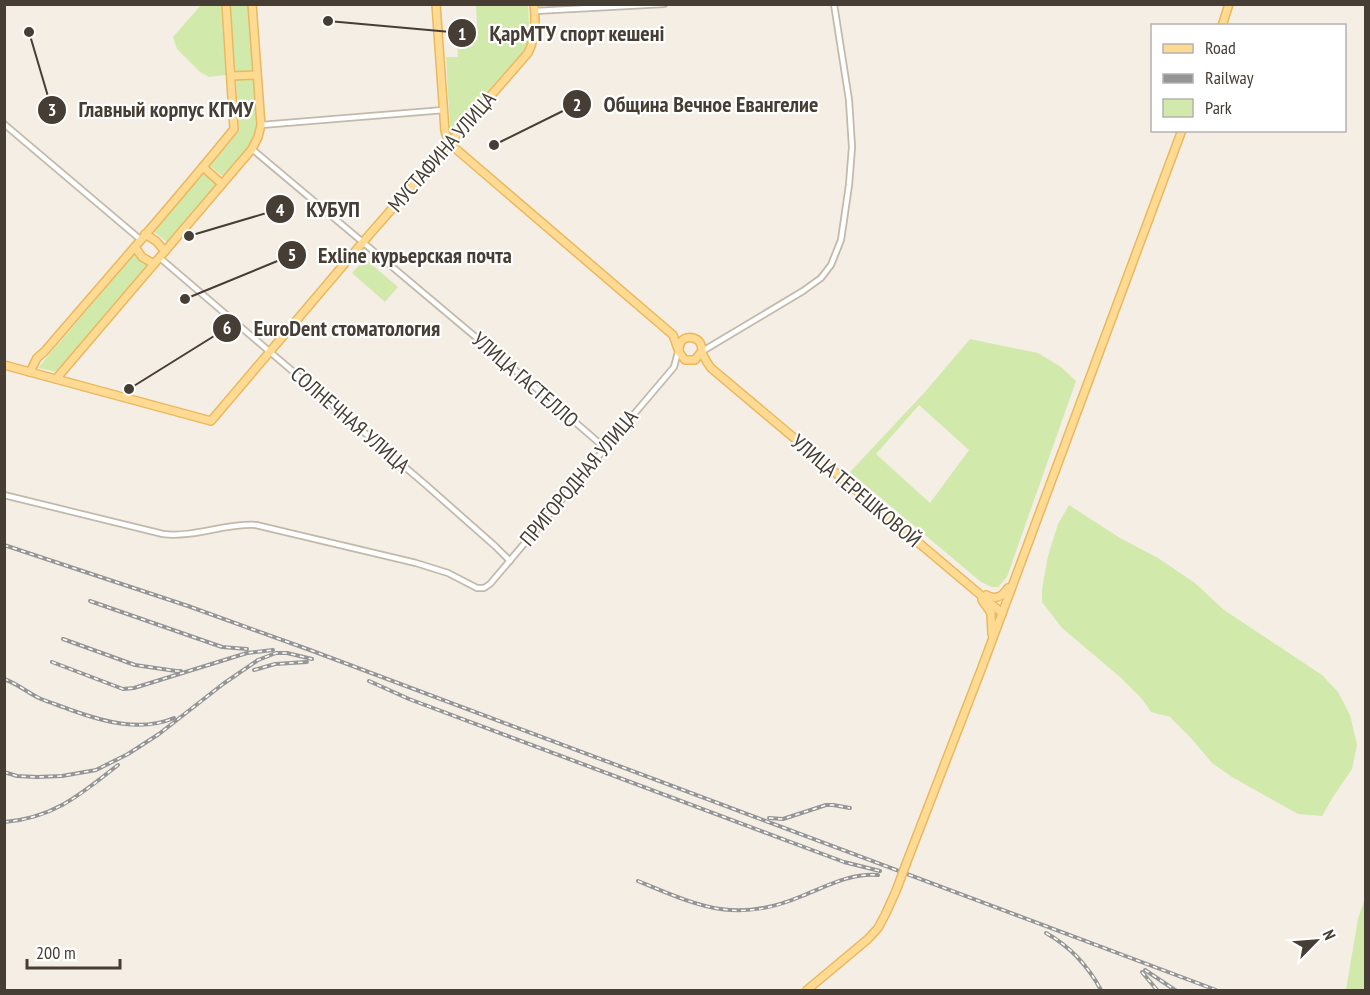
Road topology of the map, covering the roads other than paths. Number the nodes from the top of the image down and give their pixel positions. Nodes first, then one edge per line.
1 (226, 4) edge
2 (252, 4) edge
3 (436, 4) edge
4 (664, 4) edge
5 (834, 4) edge
6 (1229, 4) edge
7 (534, 8) edge
8 (1223, 24) edge
9 (257, 75) junction
10 (231, 76) junction
11 (444, 110) junction
12 (4, 124) edge
13 (445, 124) junction
14 (261, 125) junction
15 (1181, 132) edge
16 (459, 133) junction
17 (449, 143) junction
18 (252, 149) junction
19 (203, 167) junction
20 (222, 184) junction
21 (143, 237) junction
22 (363, 242) junction
23 (135, 247) junction
24 (162, 254) junction
25 (154, 264) junction
26 (673, 335) junction
27 (687, 338) junction
28 (700, 343) junction
29 (712, 346) junction
30 (678, 349) junction
31 (271, 352) junction
32 (701, 352) junction
33 (692, 361) junction
34 (4, 365) edge
35 (674, 367) junction
36 (711, 368) junction
37 (30, 372) junction
38 (56, 379) junction
39 (604, 448) junction
40 (4, 495) edge
41 (510, 561) junction
42 (1014, 580) junction
43 (975, 590) junction
44 (1002, 613) junction
45 (992, 638) junction
46 (809, 989) edge

1 - 10 main road
2 - 9 main road
3 - 11 main road
4 - 7 street
5 - 29 street
6 - 8 main road
7 - 16 main road, МУСТАФИНА УЛИЦА
9 - 10 main road
9 - 14 main road
10 - 19 main road
11 - 13 main road
11 - 14 street
12 - 21 street
13 - 16 main road
13 - 17 main road
14 - 18 main road
15 - 42 main road
16 - 17 main road, МУСТАФИНА УЛИЦА
17 - 22 main road, МУСТАФИНА УЛИЦА
17 - 26 main road, УЛИЦА ТЕРЕШКОВОЙ
18 - 20 main road
18 - 22 street, УЛИЦА ГАСТЕЛЛО
19 - 20 main road
19 - 21 main road
20 - 24 main road
21 - 23 main road
21 - 24 main road
22 - 31 main road, МУСТАФИНА УЛИЦА
22 - 39 street, УЛИЦА ГАСТЕЛЛО
23 - 25 main road
23 - 37 main road
24 - 25 main road
24 - 31 street, СОЛНЕЧНАЯ УЛИЦА
25 - 38 main road
26 - 27 main road, УЛИЦА ТЕРЕШКОВОЙ
26 - 30 main road, УЛИЦА ТЕРЕШКОВОЙ
27 - 28 main road, УЛИЦА ТЕРЕШКОВОЙ
27 - 30 main road
28 - 29 street
28 - 32 main road, УЛИЦА ТЕРЕШКОВОЙ
29 - 32 street
30 - 33 main road, УЛИЦА ТЕРЕШКОВОЙ
30 - 35 street
31 - 38 main road, МУСТАФИНА УЛИЦА
31 - 41 street, СОЛНЕЧНАЯ УЛИЦА
32 - 33 main road
32 - 36 main road, УЛИЦА ТЕРЕШКОВОЙ
33 - 35 street
33 - 36 main road, УЛИЦА ТЕРЕШКОВОЙ
34 - 37 main road
35 - 39 street, ПРИГОРОДНАЯ УЛИЦА
36 - 43 main road, УЛИЦА ТЕРЕШКОВОЙ
37 - 38 main road
39 - 41 street, ПРИГОРОДНАЯ УЛИЦА
40 - 41 street, ПРИГОРОДНАЯ УЛИЦА
42 - 43 main road
42 - 44 main road
43 - 44 main road, УЛИЦА ТЕРЕШКОВОЙ
43 - 45 main road
44 - 45 main road
45 - 46 main road, bridge

